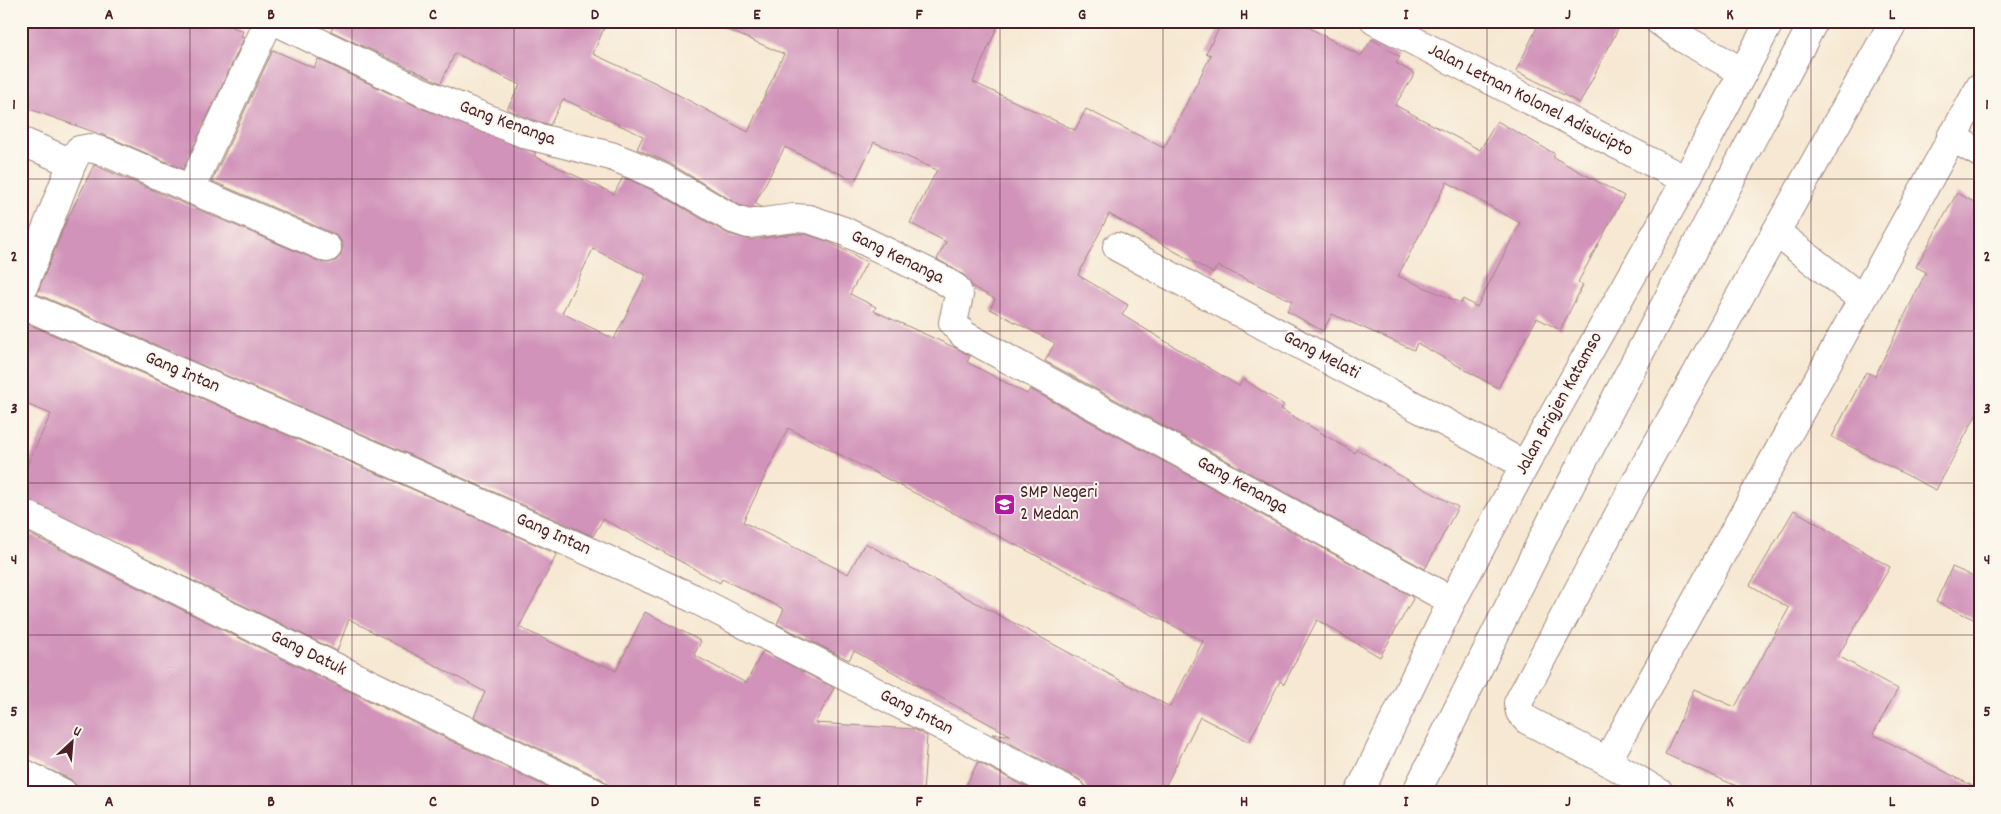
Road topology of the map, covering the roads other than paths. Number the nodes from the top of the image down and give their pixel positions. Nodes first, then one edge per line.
1 (269, 21) edge
2 (275, 21) edge
3 (1375, 21) edge
4 (1659, 21) edge
5 (1770, 21) edge
6 (1814, 21) edge
7 (1894, 21) edge
8 (1743, 72) junction
9 (1980, 86) edge
10 (1951, 137) junction
11 (21, 141) edge
12 (1980, 153) edge
13 (72, 162) junction
14 (1686, 180) junction
15 (192, 188) junction
16 (1776, 232) junction
17 (327, 248) dead end
18 (1117, 248) dead end
19 (21, 294) edge
20 (1862, 299) junction
21 (21, 304) edge
22 (1526, 464) junction
23 (21, 512) edge
24 (1452, 601) junction
25 (1606, 761) junction
26 (21, 772) edge
27 (63, 793) edge
28 (595, 793) edge
29 (1072, 793) edge
30 (1359, 793) edge
31 (1416, 793) edge
32 (1660, 793) edge

1 - 15 street
2 - 24 street, Gang Kenanga
3 - 14 street, Jalan Letnan Kolonel Adisucipto
4 - 8 street
5 - 8 street, Jalan Brigjen Katamso
6 - 31 street
7 - 16 street
8 - 14 street, Jalan Brigjen Katamso
9 - 10 street
10 - 12 street
10 - 20 street
11 - 13 street
13 - 15 street
13 - 19 street
14 - 22 street, Jalan Brigjen Katamso
15 - 17 street
16 - 20 street
16 - 25 street
18 - 22 street, Gang Melati
20 - 25 street
21 - 29 street, Gang Intan
22 - 24 street, Jalan Brigjen Katamso
23 - 28 street, Gang Datuk
24 - 30 street, Jalan Brigjen Katamso
25 - 32 street
26 - 27 street

